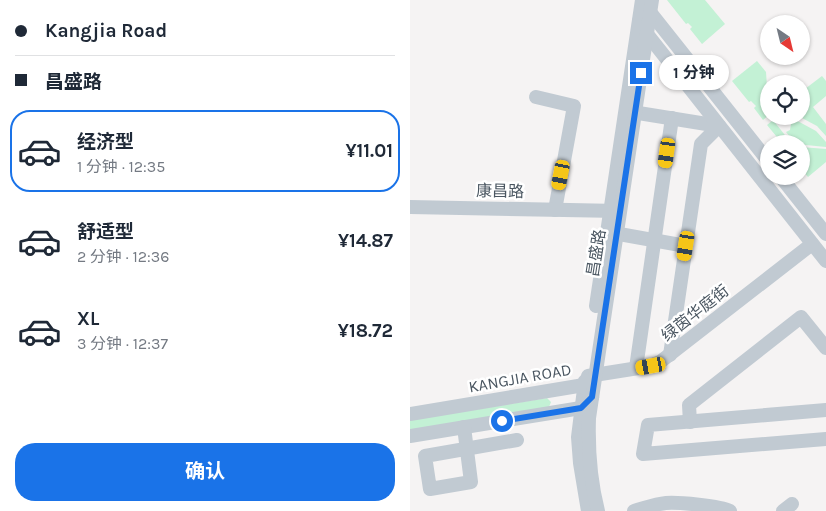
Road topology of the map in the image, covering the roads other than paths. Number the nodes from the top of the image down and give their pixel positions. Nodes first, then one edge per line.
1 (642, 0) edge
2 (651, 6) edge
3 (639, 21) junction
4 (647, 34) junction
5 (536, 98) dead end
6 (630, 112) junction
7 (672, 118) junction
8 (719, 126) junction
9 (760, 150) edge
10 (787, 185) edge
11 (410, 207) edge
12 (555, 210) junction
13 (615, 211) junction
14 (612, 233) junction
15 (826, 234) edge
16 (655, 240) junction
17 (812, 244) junction
18 (686, 246) junction
19 (826, 261) edge
20 (826, 348) edge
21 (670, 355) junction
22 (636, 368) junction
23 (589, 384) junction
24 (581, 408) junction
25 (826, 410) edge
26 (410, 414) edge
27 (690, 422) junction
28 (464, 427) junction
29 (410, 436) edge
30 (826, 439) edge
31 (517, 440) dead end
32 (588, 511) edge
33 (598, 511) edge
34 (634, 511) edge
35 (730, 511) edge

1 - 3 street, 昌盛路
2 - 3 street
2 - 4 street, 昌盛路
2 - 9 street
3 - 4 street
3 - 6 street, 昌盛路
4 - 6 street, 昌盛路
4 - 8 street
5 - 12 street
6 - 7 street
6 - 13 street, 昌盛路
7 - 8 street
7 - 16 street
8 - 17 street
8 - 18 street
10 - 15 street
11 - 12 street, 康昌路
12 - 13 street, 康昌路
13 - 14 street, 昌盛路
14 - 16 street
14 - 23 street, 昌盛路
16 - 18 street
16 - 22 street
17 - 19 street
17 - 21 street, 绿茵华庭街
18 - 21 street
20 - 27 street
21 - 22 street, 绿茵华庭街
22 - 23 street, 绿茵华庭街
23 - 24 street
23 - 26 street, KANGJIA ROAD
23 - 33 street, 昌盛路
24 - 28 street
24 - 32 street
25 - 27 street
27 - 30 street
28 - 29 street
28 - 31 street
34 - 35 street

